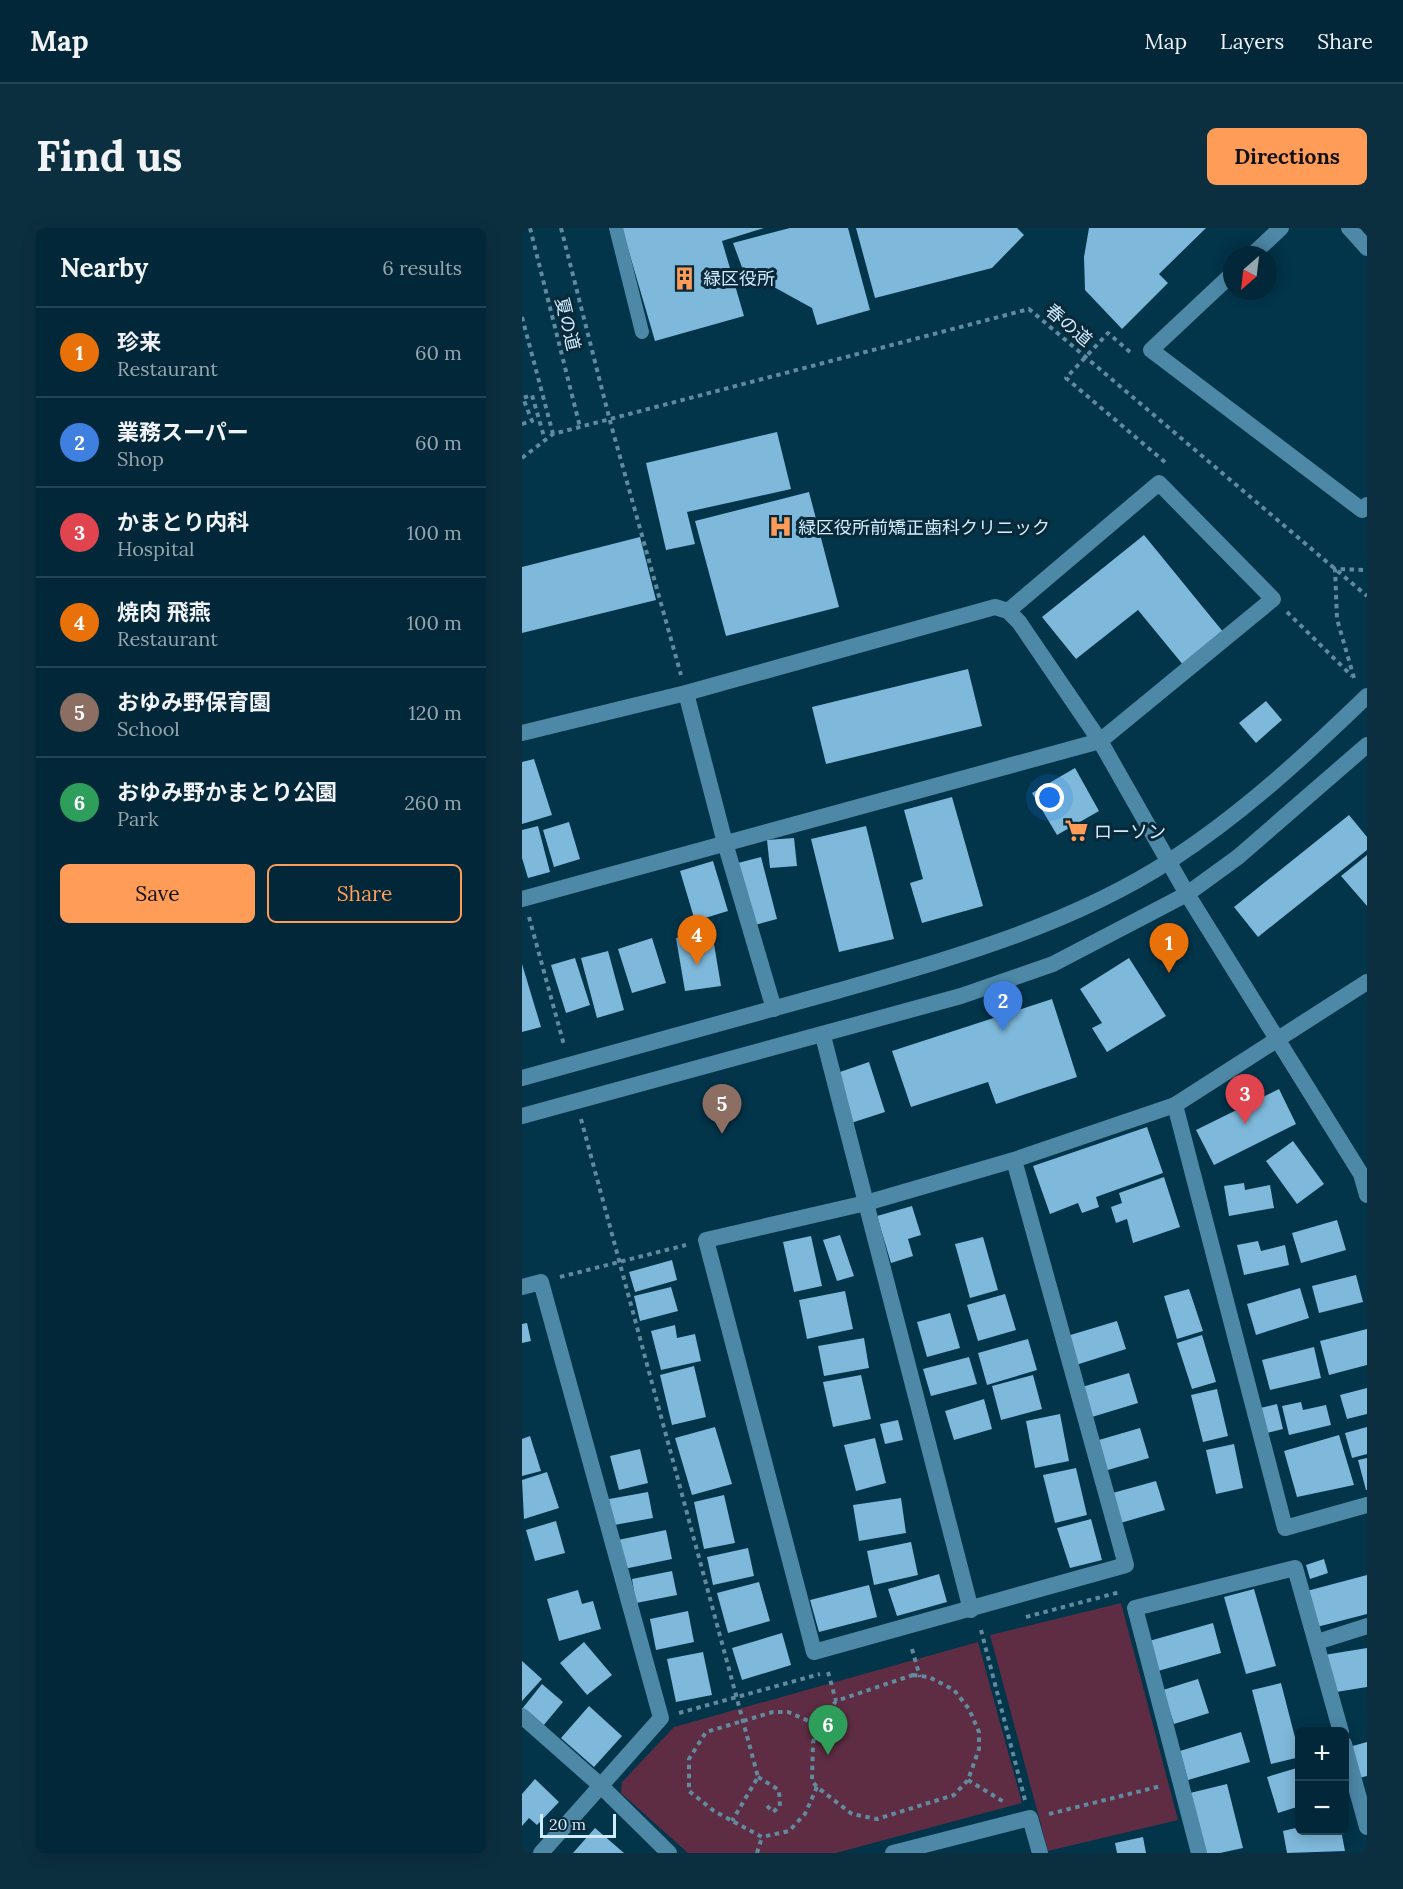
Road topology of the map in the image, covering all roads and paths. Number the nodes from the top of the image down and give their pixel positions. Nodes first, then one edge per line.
1 (530, 228) edge
2 (561, 228) edge
3 (616, 228) edge
4 (1281, 228) edge
5 (1349, 228) edge
6 (1262, 246) edge
7 (1367, 248) edge
8 (1223, 282) edge
9 (522, 317) edge
10 (642, 332) dead end
11 (1151, 350) junction
12 (1086, 357) junction
13 (610, 421) junction
14 (522, 423) edge
15 (580, 427) junction
16 (553, 434) junction
17 (545, 440) junction
18 (522, 458) edge
19 (1159, 483) junction
20 (1367, 505) edge
21 (1335, 569) junction
22 (1367, 570) edge
23 (1367, 596) edge
24 (1274, 599) junction
25 (1008, 611) junction
26 (1354, 678) junction
27 (1364, 690) edge
28 (686, 693) junction
29 (522, 733) edge
30 (1100, 741) junction
31 (1367, 745) edge
32 (725, 843) junction
33 (1170, 861) junction
34 (1187, 894) junction
35 (523, 898) edge
36 (1367, 982) edge
37 (774, 1009) junction
38 (823, 1036) junction
39 (1278, 1041) junction
40 (570, 1064) junction
41 (522, 1078) edge
42 (576, 1101) junction
43 (1175, 1105) junction
44 (522, 1116) edge
45 (1014, 1160) junction
46 (1367, 1195) edge
47 (866, 1203) junction
48 (706, 1240) junction
49 (621, 1262) junction
50 (541, 1282) junction
51 (522, 1287) edge
52 (1367, 1505) edge
53 (1128, 1590) dead end
54 (971, 1610) junction
55 (1015, 1620) dead end
56 (1367, 1626) edge
57 (992, 1627) dead end
58 (981, 1630) junction
59 (969, 1633) dead end
60 (1317, 1642) junction
61 (923, 1645) dead end
62 (912, 1648) junction
63 (901, 1652) dead end
64 (838, 1669) dead end
65 (828, 1672) junction
66 (920, 1677) junction
67 (737, 1697) junction
68 (836, 1701) junction
69 (522, 1716) edge
70 (661, 1718) junction
71 (743, 1721) junction
72 (818, 1725) junction
73 (1340, 1727) edge
74 (1349, 1762) edge
75 (758, 1777) junction
76 (968, 1780) junction
77 (1179, 1782) junction
78 (600, 1785) junction
79 (817, 1788) junction
80 (765, 1804) dead end
81 (1030, 1818) junction
82 (732, 1821) junction
83 (1367, 1827) edge
84 (762, 1838) junction
85 (542, 1853) edge
86 (669, 1853) edge
87 (757, 1853) edge
88 (893, 1853) edge
89 (1040, 1853) edge
90 (1199, 1853) edge

1 - 15 path, 夏の道
2 - 13 path
3 - 10 lane
4 - 6 street
5 - 7 street
8 - 11 street
9 - 16 path
11 - 12 path
11 - 20 street
12 - 13 path, 春の道
12 - 19 path
12 - 21 path, 春の道
13 - 15 path
13 - 28 path
14 - 17 path
15 - 16 path
16 - 17 path
17 - 18 path
19 - 24 street
19 - 25 street
21 - 22 path
21 - 23 path, 春の道
21 - 26 path
24 - 26 path
24 - 30 street
25 - 28 street
25 - 30 street
26 - 27 path
27 - 33 street
28 - 29 street
28 - 32 street
30 - 32 street
30 - 33 street
31 - 34 street
32 - 35 street
32 - 37 street
33 - 34 street
33 - 37 street
34 - 38 street
34 - 39 street
35 - 40 path
36 - 39 street
37 - 40 street
38 - 42 street
38 - 47 street
39 - 43 street
39 - 46 street
40 - 41 street
42 - 44 street
42 - 49 path
43 - 45 street
43 - 52 street
45 - 47 street
45 - 54 street
47 - 48 street
47 - 54 street
48 - 49 path
48 - 54 street
49 - 50 path
49 - 67 path
50 - 51 street
50 - 70 street
53 - 55 path
56 - 60 street
57 - 58 path
58 - 59 path
58 - 81 path
60 - 73 street
60 - 77 street
61 - 62 path
62 - 63 path
62 - 66 path
64 - 65 path
65 - 67 path
65 - 68 path
66 - 68 path
66 - 76 path
67 - 70 path
67 - 71 path
68 - 72 path
69 - 78 street
70 - 78 street
71 - 72 path
71 - 75 path
71 - 82 path
72 - 79 path
74 - 83 street
75 - 80 path
75 - 82 path
76 - 79 path
76 - 81 path
77 - 81 path
77 - 90 street
78 - 85 street
78 - 86 street
79 - 84 path
81 - 88 street
81 - 89 street
82 - 84 path
84 - 87 path

